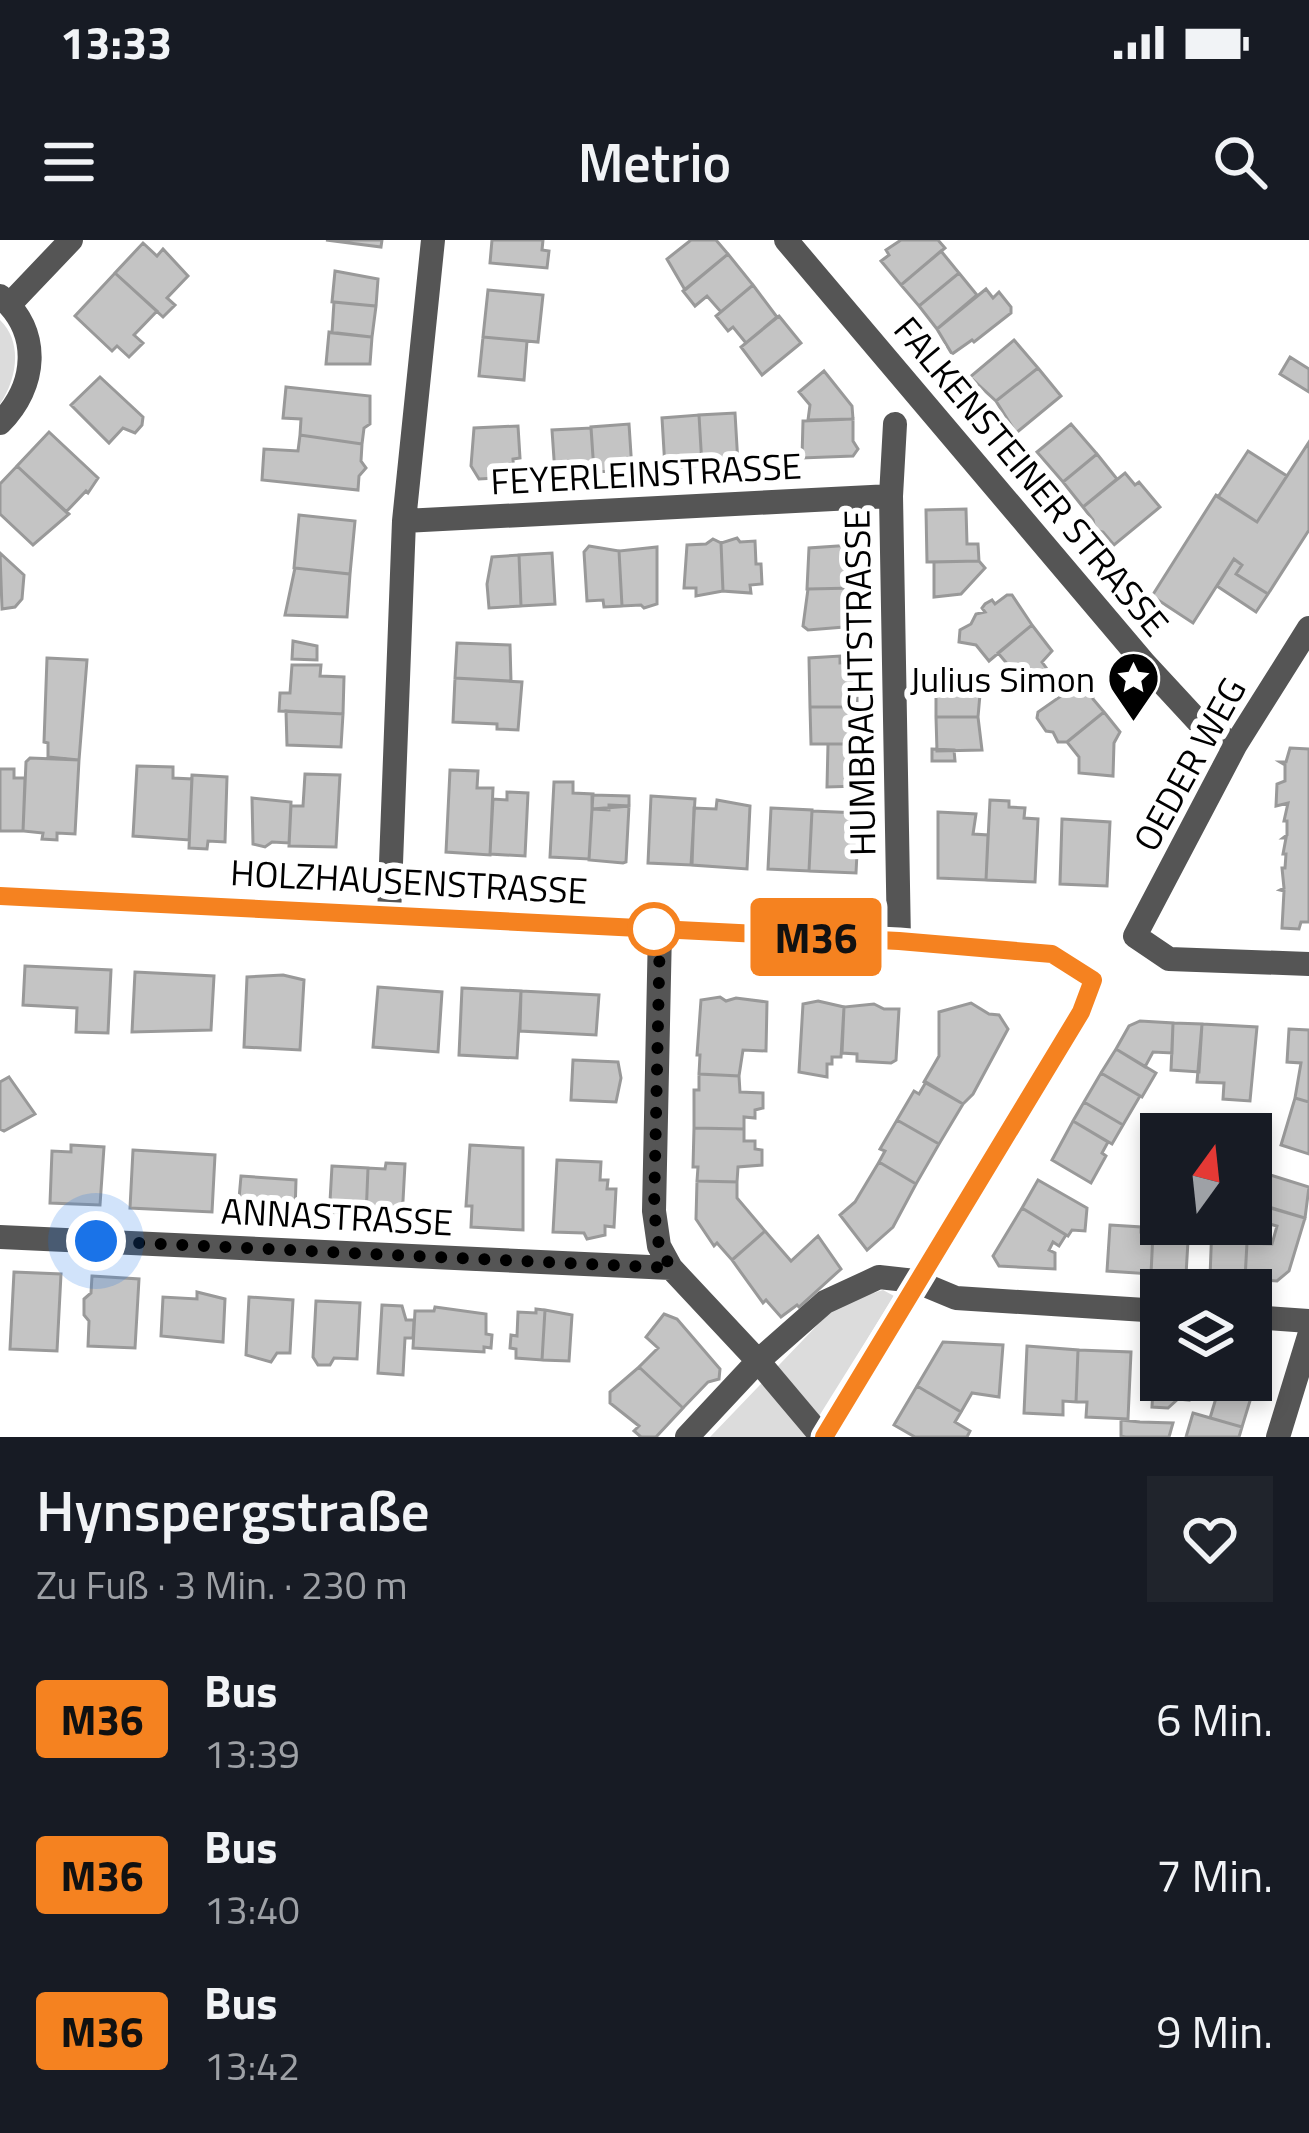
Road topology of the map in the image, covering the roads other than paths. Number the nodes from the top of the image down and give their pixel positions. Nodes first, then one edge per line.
1 (71, 240) edge
2 (433, 240) edge
3 (786, 240) edge
4 (5, 300) edge
5 (0, 423) edge
6 (895, 424) dead end
7 (891, 496) junction
8 (404, 521) junction
9 (1309, 628) edge
10 (1235, 744) junction
11 (0, 896) edge
12 (389, 916) junction
13 (660, 930) junction
14 (899, 941) junction
15 (1309, 964) edge
16 (0, 1237) edge
17 (671, 1268) junction
18 (915, 1281) junction
19 (1140, 1311) edge
20 (1272, 1318) edge
21 (1309, 1321) edge
22 (1309, 1336) edge
23 (758, 1361) junction
24 (687, 1437) edge
25 (823, 1437) edge
26 (1278, 1437) edge

1 - 4 street
2 - 8 street
3 - 10 street, FALKENSTEINER STRASSE
4 - 5 street
6 - 7 street, HUMBRACHTSTRASSE
7 - 8 street, FEYERLEINSTRASSE
7 - 14 street, HUMBRACHTSTRASSE
8 - 12 street
9 - 10 street, OEDER WEG
10 - 15 street, OEDER WEG
11 - 12 street, HOLZHAUSENSTRASSE
12 - 13 street, HOLZHAUSENSTRASSE
13 - 14 street, HOLZHAUSENSTRASSE
13 - 17 street
14 - 18 street, HOLZHAUSENSTRASSE
16 - 17 street, ANNASTRASSE
17 - 23 street
18 - 19 street
18 - 23 street
18 - 25 street
20 - 21 street
22 - 26 street
23 - 24 street
23 - 25 street

